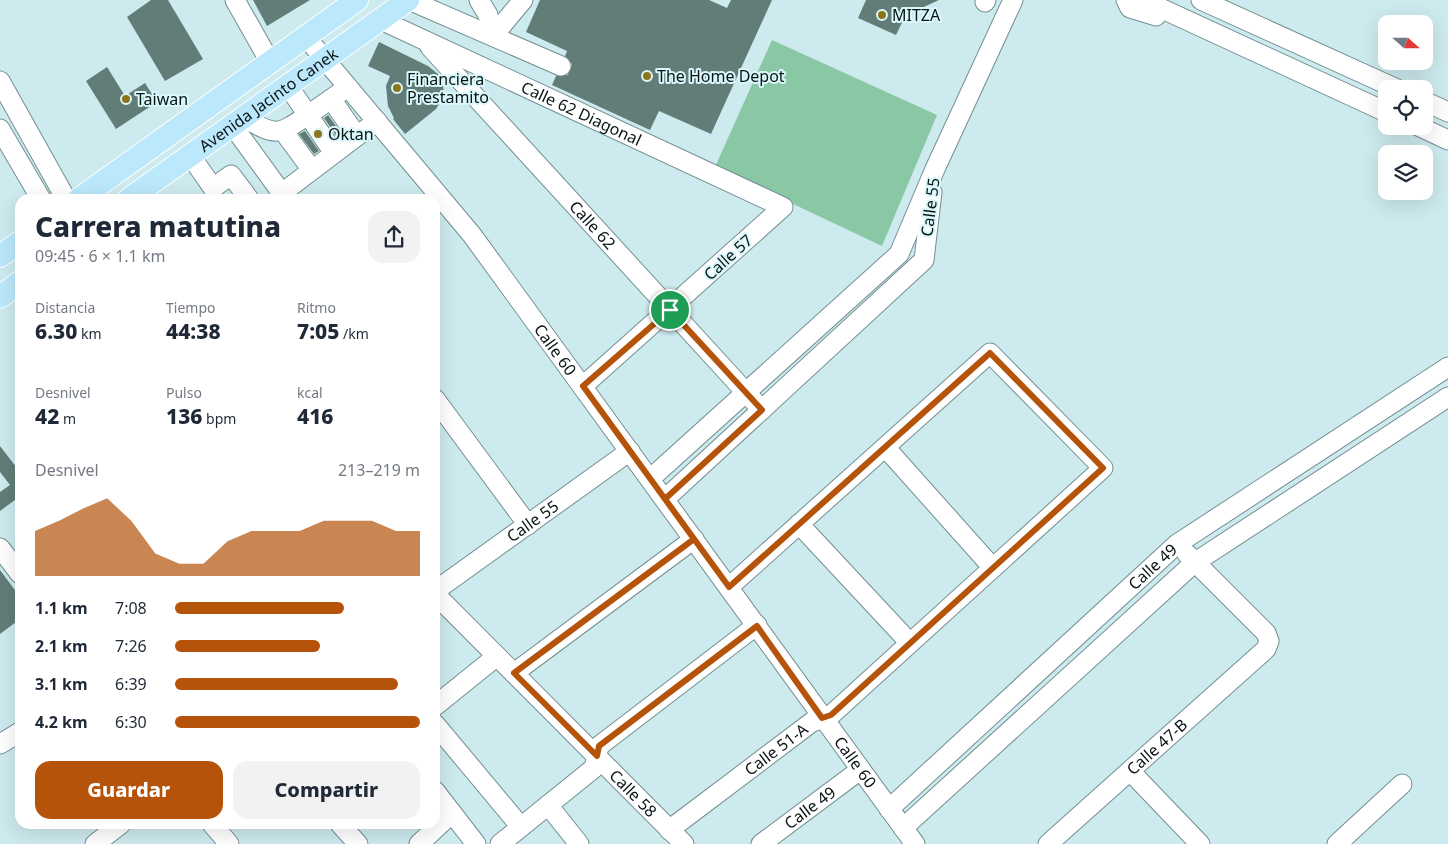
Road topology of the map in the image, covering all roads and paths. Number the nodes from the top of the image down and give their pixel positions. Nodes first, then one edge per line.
1 (235, 0) edge
2 (357, 0) edge
3 (408, 0) edge
4 (479, 0) edge
5 (523, 0) edge
6 (1013, 0) edge
7 (1126, 0) edge
8 (1143, 0) edge
9 (1201, 0) edge
10 (1170, 12) junction
11 (381, 20) junction
12 (493, 36) junction
13 (306, 37) junction
14 (425, 41) junction
15 (325, 59) junction
16 (270, 62) junction
17 (561, 66) dead end
18 (1359, 72) junction
19 (1378, 80) edge
20 (0, 81) edge
21 (288, 86) junction
22 (348, 87) junction
23 (1350, 95) junction
24 (331, 99) junction
25 (1433, 105) edge
26 (1378, 108) edge
27 (1448, 112) edge
28 (308, 115) junction
29 (377, 121) junction
30 (238, 122) junction
31 (0, 129) edge
32 (284, 132) junction
33 (1433, 133) edge
34 (357, 136) junction
35 (1448, 140) edge
36 (334, 154) junction
37 (190, 155) junction
38 (935, 169) junction
39 (312, 170) junction
40 (281, 191) edge
41 (38, 194) edge
42 (63, 194) edge
43 (86, 194) edge
44 (138, 194) edge
45 (246, 194) edge
46 (438, 194) edge
47 (440, 196) edge
48 (783, 208) joint
49 (15, 246) edge
50 (0, 256) edge
51 (15, 286) edge
52 (0, 297) edge
53 (670, 310) junction
54 (1448, 367) edge
55 (583, 386) junction
56 (746, 392) junction
57 (1448, 397) edge
58 (1401, 398) junction
59 (440, 406) edge
60 (762, 410) junction
61 (1413, 421) junction
62 (885, 447) junction
63 (630, 451) junction
64 (650, 479) junction
65 (665, 499) junction
66 (799, 524) junction
67 (528, 525) junction
68 (694, 539) junction
69 (1177, 544) junction
70 (0, 548) edge
71 (1194, 562) junction
72 (15, 568) edge
73 (993, 568) junction
74 (729, 587) junction
75 (440, 588) edge
76 (440, 597) edge
77 (757, 626) junction
78 (910, 643) junction
79 (497, 656) junction
80 (514, 673) junction
81 (1023, 686) junction
82 (440, 702) edge
83 (1039, 704) junction
84 (822, 718) junction
85 (440, 730) edge
86 (15, 735) edge
87 (0, 744) edge
88 (597, 756) junction
89 (860, 770) junction
90 (1130, 771) junction
91 (1402, 784) dead end
92 (440, 797) edge
93 (548, 805) junction
94 (889, 809) junction
95 (452, 813) junction
96 (440, 824) edge
97 (521, 827) junction
98 (903, 828) junction
99 (115, 829) edge
100 (216, 829) edge
101 (344, 829) edge
102 (435, 829) edge
103 (670, 830) junction
104 (1051, 843) edge
105 (96, 844) edge
106 (229, 844) edge
107 (358, 844) edge
108 (419, 844) edge
109 (476, 844) edge
110 (500, 844) edge
111 (579, 844) edge
112 (684, 844) edge
113 (761, 844) edge
114 (915, 844) edge
115 (1200, 844) edge
116 (1337, 844) edge

1 - 16 street
2 - 13 main road, Avenida Jacinto Canek
3 - 11 main road, Avenida Jacinto Canek
3 - 12 street
4 - 12 street
5 - 12 street
6 - 38 street
7 - 10 street
8 - 10 street
9 - 18 street
10 - 23 street
11 - 14 street, Calle 62 Diagonal
11 - 15 main road, Avenida Jacinto Canek
12 - 17 street
13 - 15 street, Calle 60
13 - 16 main road, Avenida Jacinto Canek
14 - 48 street, Calle 62 Diagonal
14 - 53 street, Calle 62
15 - 21 main road, Avenida Jacinto Canek
15 - 22 street, Calle 60
16 - 43 main road, Avenida Jacinto Canek
18 - 19 street
18 - 23 street
20 - 42 street
21 - 28 street
21 - 30 main road, Avenida Jacinto Canek
22 - 24 street
22 - 29 street, Calle 60
23 - 26 street
24 - 28 street
24 - 34 street
25 - 27 street
28 - 32 street
28 - 36 street
29 - 34 street
29 - 46 street, Calle 60
30 - 32 street
30 - 37 main road, Avenida Jacinto Canek
30 - 40 street
31 - 41 street
32 - 39 street
33 - 35 street
34 - 36 street
36 - 39 street
37 - 44 main road, Avenida Jacinto Canek
37 - 45 street
38 - 56 street, Calle 55
38 - 60 street, Calle 55
39 - 40 street
47 - 55 street, Calle 60
48 - 53 street, Calle 57
49 - 50 main road
51 - 52 main road
53 - 55 street, Calle 57
53 - 56 street, Calle 62
54 - 58 street, Calle 49
55 - 63 street, Calle 60
56 - 60 street, Calle 62
56 - 64 street, Calle 55
57 - 61 street, Calle 49
58 - 61 street
58 - 69 street, Calle 49
59 - 67 street
60 - 65 street, Calle 55
61 - 71 street, Calle 49
62 - 66 street
62 - 73 street
62 - 73 street, Calle 51-A
63 - 64 street, Calle 60
63 - 67 street, Calle 55
64 - 65 street, Calle 60
65 - 68 street, Calle 60
66 - 74 street
66 - 78 street
67 - 75 street, Calle 55
68 - 74 street, Calle 60
68 - 80 street
69 - 71 street
69 - 81 street, Calle 49
70 - 72 street
71 - 83 street, Calle 49
71 - 90 street, Calle 47-B
73 - 78 street, Calle 51-A
74 - 77 street, Calle 60
76 - 79 street, Calle 58
77 - 84 street, Calle 60
77 - 88 street
78 - 84 street, Calle 51-A
79 - 80 street, Calle 58
79 - 82 street
80 - 88 street, Calle 58
81 - 83 street
81 - 94 street, Calle 49
83 - 98 street, Calle 49
84 - 89 street, Calle 60
84 - 103 street, Calle 51-A
85 - 97 street
86 - 87 street
88 - 93 street
88 - 103 street, Calle 58
89 - 94 street, Calle 60
89 - 113 street, Calle 49
90 - 104 street, Calle 47-B
90 - 115 street
91 - 116 street
92 - 95 street
93 - 97 street
93 - 111 street
94 - 98 street, Calle 60
95 - 96 street
95 - 109 street
97 - 110 street
98 - 114 street, Calle 60
99 - 105 street
100 - 106 street
101 - 107 street
102 - 108 street
103 - 112 street, Calle 58

